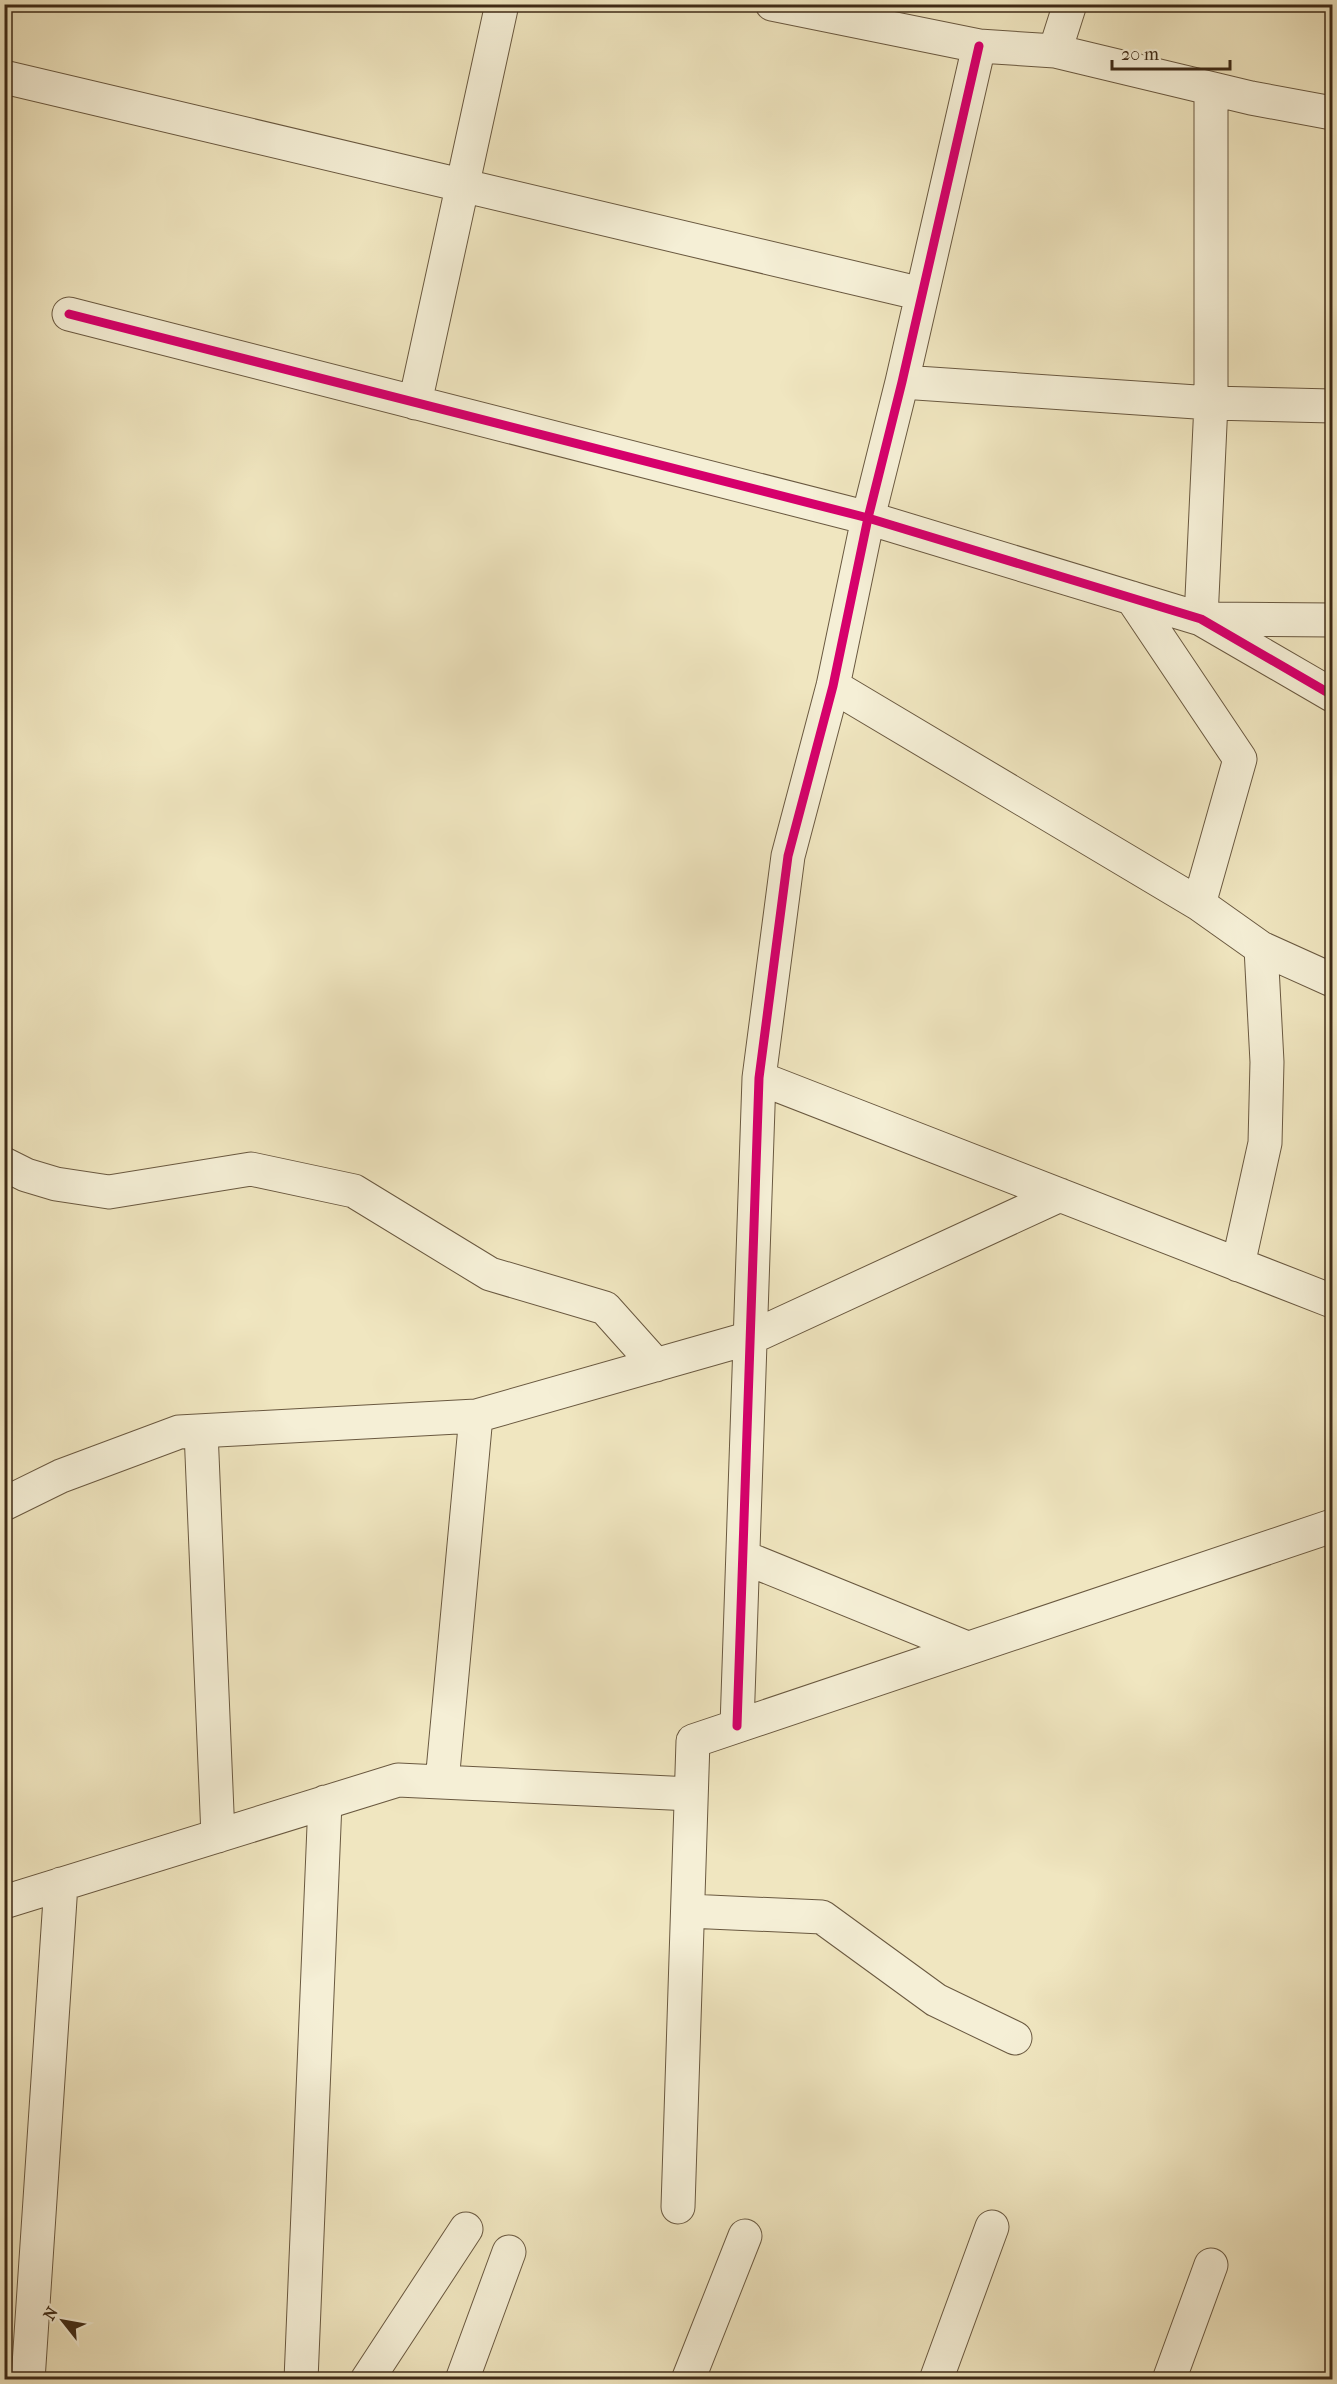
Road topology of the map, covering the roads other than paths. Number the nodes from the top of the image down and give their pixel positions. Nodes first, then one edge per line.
1 (502, 4) edge
2 (772, 4) edge
3 (1070, 4) edge
4 (821, 10) edge
5 (979, 46) junction
6 (1055, 51) junction
7 (4, 77) edge
8 (1211, 89) junction
9 (1332, 112) edge
10 (462, 186) junction
11 (922, 294) junction
12 (69, 314) dead end
13 (902, 382) junction
14 (415, 403) junction
15 (1211, 403) junction
16 (1332, 406) edge
17 (868, 518) junction
18 (1132, 598) junction
19 (1201, 619) junction
20 (1332, 620) edge
21 (833, 686) junction
22 (1332, 695) edge
23 (1199, 904) junction
24 (1261, 948) junction
25 (1332, 980) edge
26 (759, 1078) junction
27 (4, 1164) edge
28 (1060, 1195) junction
29 (1238, 1265) junction
30 (1332, 1302) edge
31 (750, 1338) junction
32 (657, 1365) junction
33 (476, 1416) junction
34 (201, 1431) junction
35 (4, 1504) edge
36 (1332, 1526) edge
37 (743, 1557) junction
38 (967, 1648) junction
39 (737, 1726) junction
40 (442, 1782) junction
41 (691, 1794) junction
42 (325, 1802) junction
43 (218, 1836) junction
44 (61, 1884) junction
45 (5, 1901) edge
46 (688, 1911) junction
47 (1015, 2038) dead end
48 (678, 2207) dead end
49 (992, 2227) dead end
50 (466, 2229) dead end
51 (745, 2236) dead end
52 (509, 2252) dead end
53 (1211, 2265) dead end
54 (28, 2379) edge
55 (301, 2379) edge
56 (367, 2379) edge
57 (462, 2379) edge
58 (688, 2379) edge
59 (936, 2379) edge
60 (1169, 2379) edge

1 - 10 street
2 - 4 street
3 - 6 street
4 - 5 street
5 - 6 street
5 - 11 street
6 - 8 street
7 - 10 street
8 - 9 street
8 - 15 street
10 - 11 street
10 - 14 street
11 - 13 street
12 - 14 street
13 - 15 street
13 - 17 street
14 - 17 street
15 - 16 street
15 - 19 street
17 - 18 street
17 - 21 street
18 - 19 street
18 - 23 street
19 - 20 street
19 - 22 street
21 - 23 street
21 - 26 street
23 - 24 street
24 - 25 street
24 - 29 street
26 - 28 street
26 - 31 street
27 - 32 street
28 - 29 street
28 - 31 street
29 - 30 street
31 - 32 street
31 - 37 street
32 - 33 street
33 - 34 street
33 - 40 street
34 - 35 street
34 - 43 street
36 - 38 street
37 - 38 street
37 - 39 street
38 - 39 street
39 - 41 street
40 - 41 street
40 - 42 street
41 - 46 street
42 - 43 street
42 - 55 street
43 - 44 street
44 - 45 street
44 - 54 street
46 - 47 street
46 - 48 street
49 - 59 street
50 - 56 street
51 - 58 street
52 - 57 street
53 - 60 street

